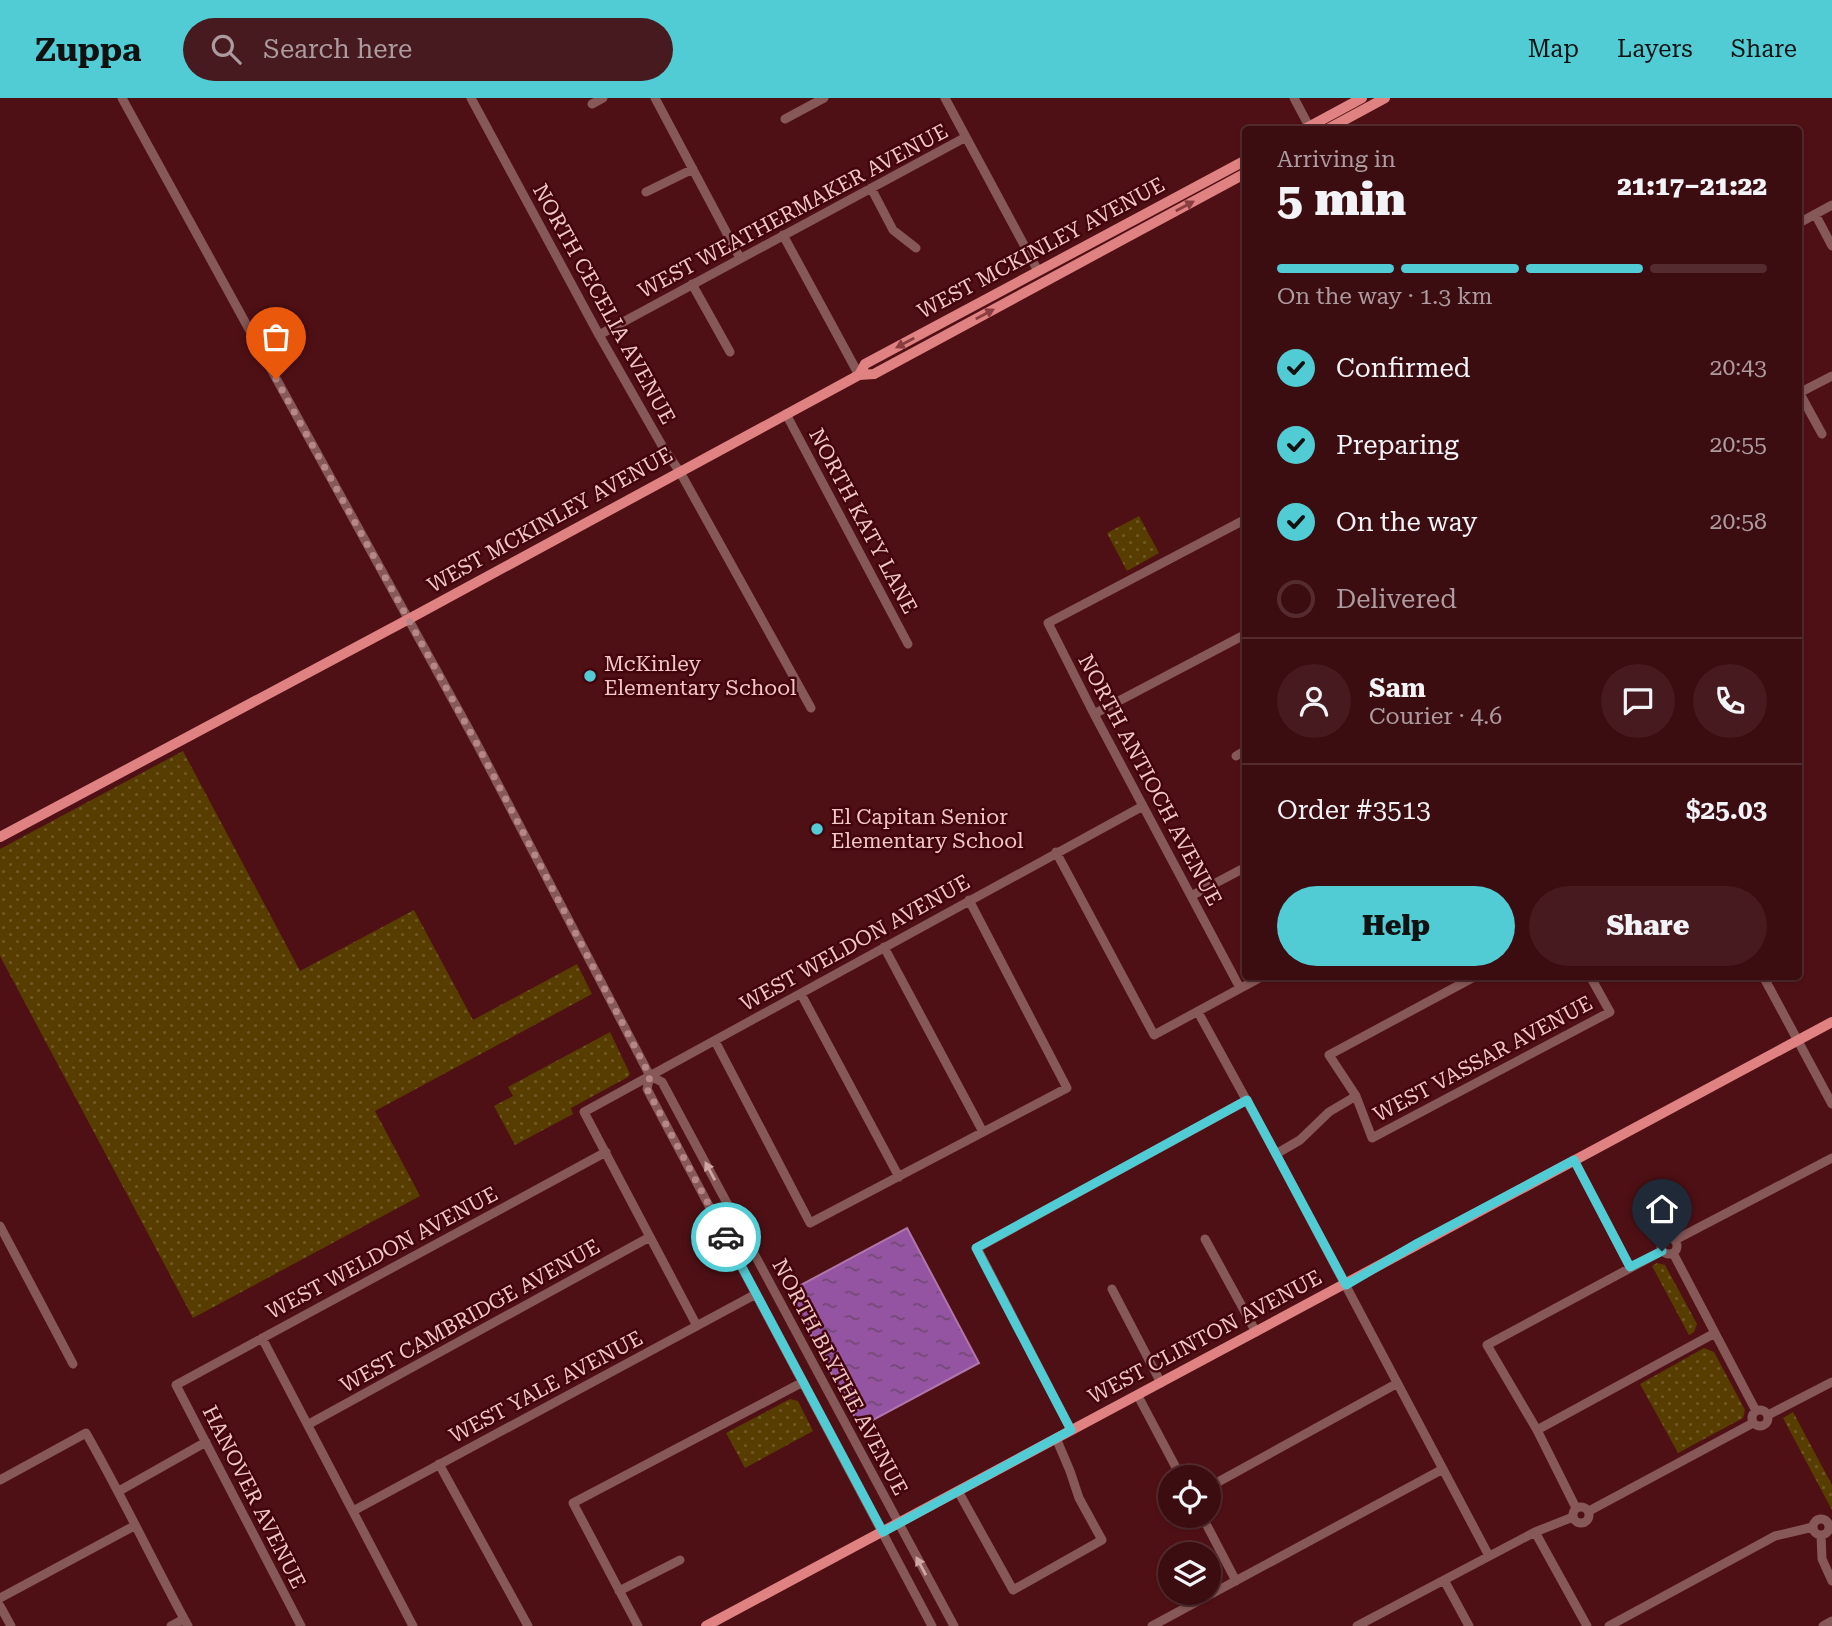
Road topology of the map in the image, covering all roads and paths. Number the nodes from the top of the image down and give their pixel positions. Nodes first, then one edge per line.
1 (121, 98) edge
2 (471, 98) edge
3 (603, 98) edge
4 (656, 98) edge
5 (824, 98) edge
6 (945, 98) edge
7 (1294, 98) edge
8 (1362, 98) edge
9 (1385, 98) edge
10 (592, 104) dead end
11 (785, 119) dead end
12 (1307, 126) edge
13 (1312, 126) edge
14 (1333, 126) edge
15 (966, 137) junction
16 (1242, 162) edge
17 (693, 169) junction
18 (1242, 175) edge
19 (871, 188) junction
20 (646, 192) dead end
21 (1832, 205) edge
22 (1815, 214) junction
23 (1802, 221) edge
24 (783, 235) junction
25 (1832, 246) edge
26 (916, 248) dead end
27 (740, 258) junction
28 (1038, 271) junction
29 (692, 284) junction
30 (599, 335) junction
31 (730, 352) dead end
32 (859, 375) junction
33 (1832, 376) edge
34 (1802, 391) edge
35 (1802, 398) edge
36 (786, 414) junction
37 (1822, 435) dead end
38 (680, 472) junction
39 (1242, 521) edge
40 (407, 620) junction
41 (1242, 636) edge
42 (908, 644) dead end
43 (811, 708) dead end
44 (1094, 714) junction
45 (1242, 752) edge
46 (1236, 756) dead end
47 (1143, 806) junction
48 (0, 837) edge
49 (1056, 852) junction
50 (1242, 868) edge
51 (1191, 896) junction
52 (968, 900) junction
53 (884, 947) junction
54 (1255, 980) edge
55 (1469, 980) edge
56 (1592, 980) edge
57 (1765, 980) edge
58 (1240, 988) junction
59 (801, 994) junction
60 (1198, 1012) junction
61 (1832, 1022) edge
62 (1798, 1040) junction
63 (715, 1041) junction
64 (650, 1076) junction
65 (1356, 1096) junction
66 (1247, 1100) junction
67 (1832, 1104) edge
68 (983, 1132) junction
69 (606, 1152) junction
70 (1276, 1154) junction
71 (1832, 1158) edge
72 (1574, 1160) junction
73 (899, 1177) junction
74 (0, 1226) edge
75 (648, 1238) junction
76 (1205, 1239) dead end
77 (1675, 1240) junction
78 (1662, 1251) junction
79 (1673, 1253) junction
80 (1630, 1267) junction
81 (1346, 1285) junction
82 (1112, 1289) dead end
83 (757, 1294) junction
84 (697, 1326) junction
85 (1256, 1332) junction
86 (1715, 1333) junction
87 (262, 1338) junction
88 (73, 1364) dead end
89 (803, 1382) junction
90 (1832, 1382) edge
91 (1161, 1383) junction
92 (1396, 1384) junction
93 (176, 1385) joint
94 (1138, 1396) junction
95 (1755, 1411) junction
96 (1768, 1415) junction
97 (1753, 1423) junction
98 (309, 1424) junction
99 (1071, 1430) junction
100 (1537, 1430) junction
101 (1056, 1438) junction
102 (206, 1442) junction
103 (439, 1464) junction
104 (1175, 1465) edge
105 (1443, 1469) junction
106 (0, 1480) edge
107 (1221, 1480) edge
108 (119, 1491) junction
109 (958, 1491) junction
110 (353, 1511) junction
111 (1588, 1511) junction
112 (1574, 1512) junction
113 (898, 1524) junction
114 (134, 1526) junction
115 (1813, 1527) junction
116 (1831, 1527) edge
117 (1208, 1528) edge
118 (883, 1532) junction
119 (1535, 1532) junction
120 (1821, 1535) junction
121 (1489, 1556) junction
122 (680, 1560) dead end
123 (1444, 1580) junction
124 (1236, 1581) junction
125 (1832, 1581) edge
126 (620, 1591) junction
127 (0, 1598) edge
128 (0, 1606) edge
129 (1832, 1621) edge
130 (186, 1622) edge
131 (11, 1626) edge
132 (171, 1626) edge
133 (301, 1626) edge
134 (413, 1626) edge
135 (528, 1626) edge
136 (638, 1626) edge
137 (706, 1626) edge
138 (932, 1626) edge
139 (954, 1626) edge
140 (1152, 1626) edge
141 (1357, 1626) edge
142 (1469, 1626) edge
143 (1587, 1626) edge
144 (1609, 1626) edge
145 (1823, 1626) edge

1 - 40 street, NORTH BLYTHE AVENUE
2 - 30 street, NORTH CECELIA AVENUE
3 - 10 street
4 - 17 street
5 - 11 street
6 - 15 street
7 - 12 street
8 - 13 main road
9 - 14 main road
15 - 19 street, WEST WEATHERMAKER AVENUE
15 - 28 street
16 - 28 main road, WEST MCKINLEY AVENUE
17 - 20 street
17 - 27 street
32 -> 18 main road, WEST MCKINLEY AVENUE
19 - 24 street, WEST WEATHERMAKER AVENUE
19 - 26 street
21 - 22 street
22 - 23 street
22 - 25 street
24 - 27 street, WEST WEATHERMAKER AVENUE
24 - 32 street
27 - 29 street, WEST WEATHERMAKER AVENUE
28 -> 32 main road, WEST MCKINLEY AVENUE
29 - 30 street, WEST WEATHERMAKER AVENUE
29 - 31 street
30 - 38 street, NORTH CECELIA AVENUE
32 - 36 main road, WEST MCKINLEY AVENUE
33 - 34 street
35 - 37 street
36 - 38 main road, WEST MCKINLEY AVENUE
36 - 42 street, NORTH KATY LANE
38 - 40 main road, WEST MCKINLEY AVENUE
38 - 43 street, NORTH CECELIA AVENUE
39 - 44 street, NORTH ANTIOCH AVENUE
40 - 48 main road, WEST MCKINLEY AVENUE
40 - 64 street, NORTH BLYTHE AVENUE
41 - 44 street
44 - 47 street, NORTH ANTIOCH AVENUE
45 - 46 street
47 - 49 street, WEST WELDON AVENUE
47 - 51 street, NORTH ANTIOCH AVENUE
49 - 52 street, WEST WELDON AVENUE
49 - 60 street
50 - 51 street
51 - 58 street, NORTH ANTIOCH AVENUE
52 - 53 street, WEST WELDON AVENUE
52 - 68 street
53 - 59 street, WEST WELDON AVENUE
53 - 68 street
54 - 58 street
55 - 65 street
56 - 65 street, WEST VASSAR AVENUE
57 - 62 street
58 - 60 street
59 - 63 street, WEST WELDON AVENUE
59 - 73 street
60 - 66 street
61 - 62 main road, WEST CLINTON AVENUE
62 - 67 street
62 - 72 main road, WEST CLINTON AVENUE
63 - 64 street, WEST WELDON AVENUE
63 - 73 street
64 - 69 street, WEST WELDON AVENUE
64 - 83 street, NORTH BLYTHE AVENUE
113 -> 64 street, NORTH BLYTHE AVENUE
65 - 70 street
66 - 70 street
66 - 99 street
68 - 73 street
69 - 75 street
69 - 87 street, WEST WELDON AVENUE
70 - 81 street
71 - 77 street
72 - 80 street
72 - 81 main road, WEST CLINTON AVENUE
74 - 88 street
75 - 84 street
75 - 98 street, WEST CAMBRIDGE AVENUE
76 - 85 street
77 - 78 street
77 - 79 street
78 - 79 street
78 - 80 street
79 - 86 street
80 - 100 street
81 - 85 main road, WEST CLINTON AVENUE
81 - 92 street
82 - 91 street
83 - 84 street, WEST YALE AVENUE
83 - 89 street, NORTH BLYTHE AVENUE
84 - 103 street, WEST YALE AVENUE
85 - 91 main road, WEST CLINTON AVENUE
86 - 95 street
86 - 100 street
87 - 93 street, WEST WELDON AVENUE
87 - 98 street
89 - 118 street, NORTH BLYTHE AVENUE
89 - 126 street
90 - 96 street
91 - 94 main road, WEST CLINTON AVENUE
92 - 105 street
92 - 107 street
93 - 102 street, HANOVER AVENUE
94 - 99 main road, WEST CLINTON AVENUE
94 - 104 street
95 - 96 street
95 - 97 street
96 - 97 street
97 - 111 street
98 - 110 street
99 - 101 main road, WEST CLINTON AVENUE
100 - 112 street
101 - 109 main road, WEST CLINTON AVENUE
101 - 109 street
102 - 108 street
102 - 133 street, HANOVER AVENUE
103 - 110 street, WEST YALE AVENUE
103 - 135 street
105 - 121 street
105 - 124 street
106 - 108 street
108 - 114 street
109 - 113 main road, WEST CLINTON AVENUE
110 - 134 street
111 - 112 street
111 - 112 street
112 - 119 street
113 - 118 main road, WEST CLINTON AVENUE
139 -> 113 street, NORTH BLYTHE AVENUE
114 - 127 street
114 - 130 street
115 - 116 street
115 - 120 street
115 - 144 street
116 - 120 street
117 - 124 street
118 - 137 main road, WEST CLINTON AVENUE
118 - 138 street, NORTH BLYTHE AVENUE
119 - 121 street
119 - 143 street
120 - 125 street
121 - 123 street
122 - 126 street
123 - 141 street
123 - 142 street
124 - 140 street
126 - 136 street
128 - 131 street
129 - 145 street
130 - 132 street

